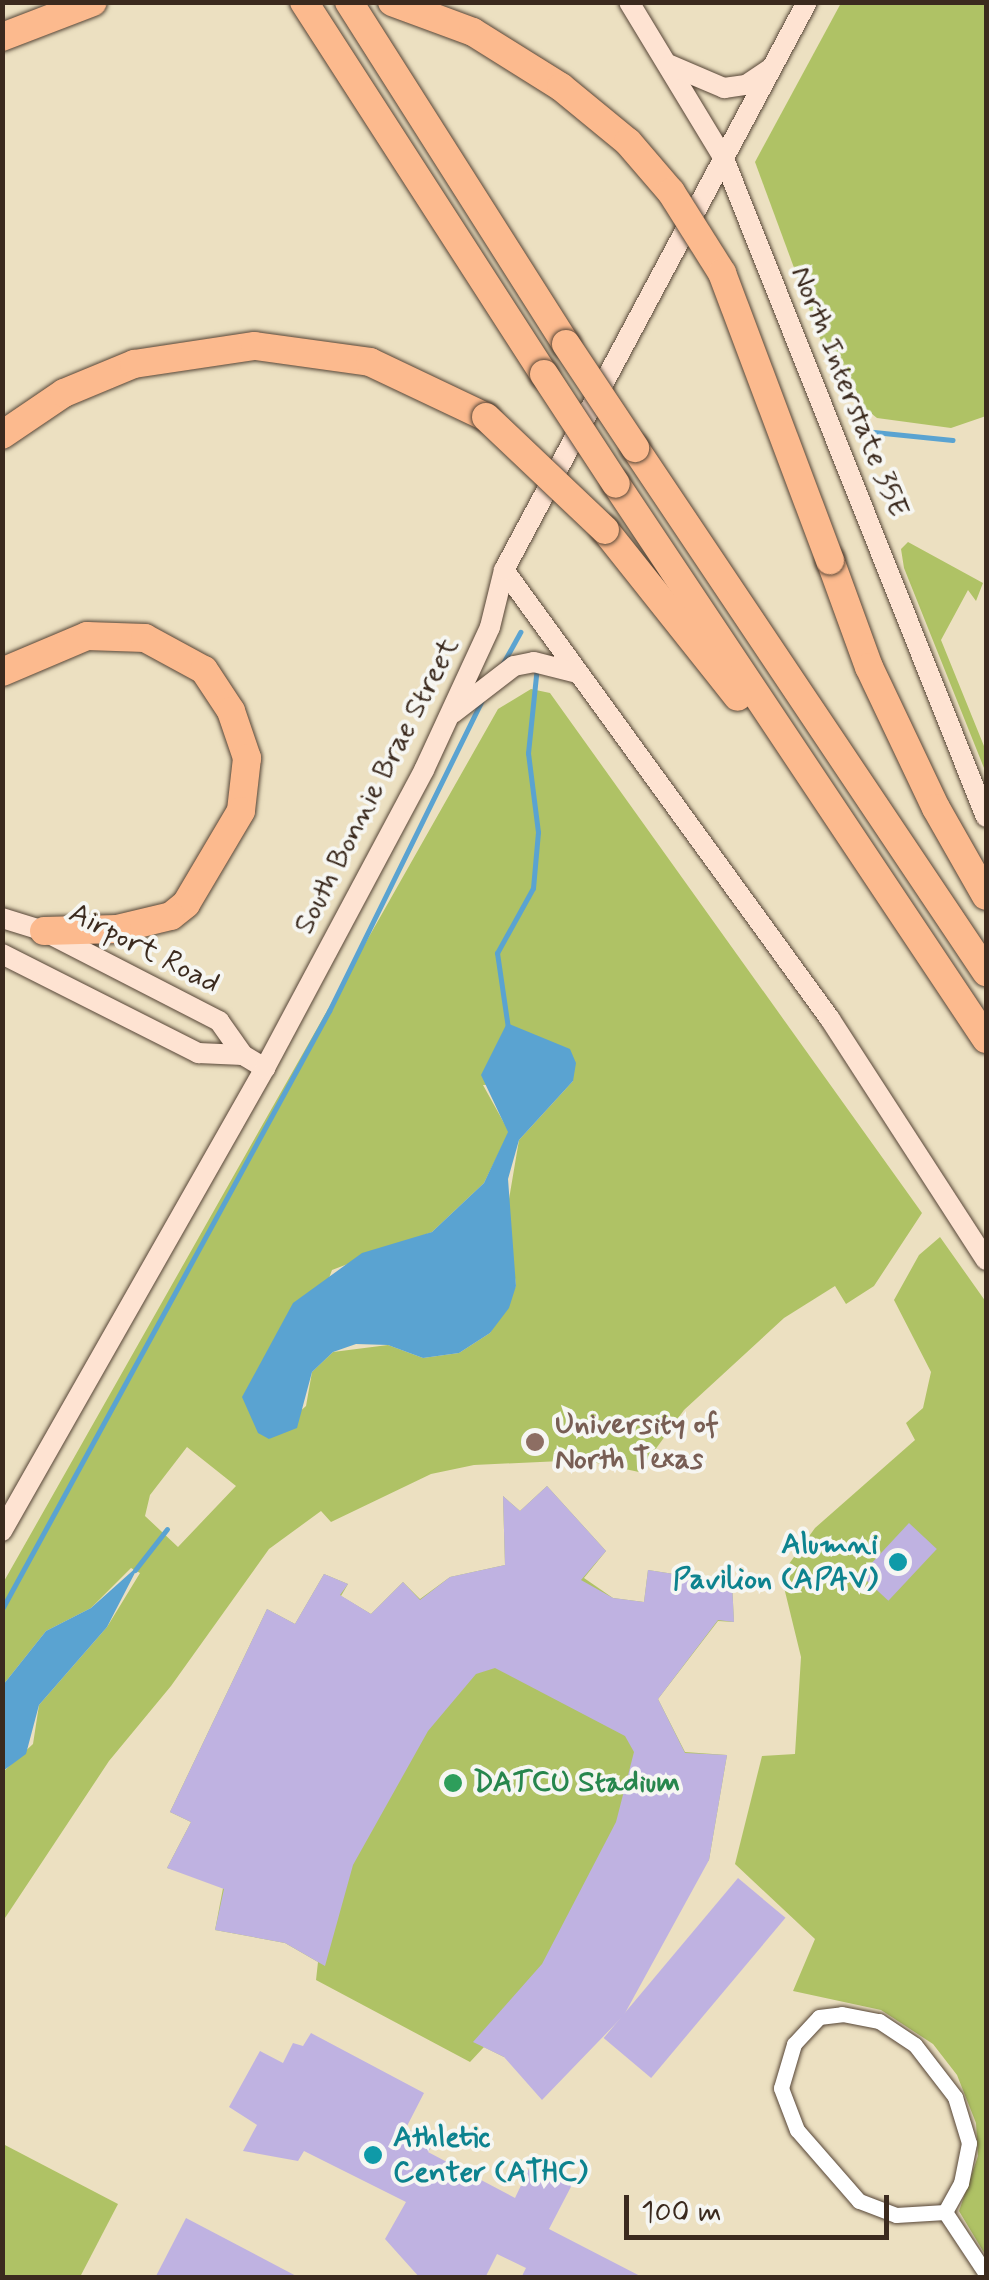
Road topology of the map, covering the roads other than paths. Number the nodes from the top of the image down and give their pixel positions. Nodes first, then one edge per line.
1 (93, 2) edge
2 (304, 2) edge
3 (349, 2) edge
4 (392, 2) edge
5 (629, 2) edge
6 (807, 2) edge
7 (2, 37) edge
8 (776, 63) junction
9 (668, 64) junction
10 (724, 158) junction
11 (2, 435) edge
12 (504, 570) junction
13 (2, 672) edge
14 (577, 673) junction
15 (452, 714) junction
16 (986, 817) edge
17 (896, 822) dead end
18 (927, 882) junction
19 (986, 896) edge
20 (894, 902) junction
21 (2, 918) edge
22 (44, 931) junction
23 (2, 954) edge
24 (986, 972) edge
25 (986, 1039) edge
26 (243, 1056) junction
27 (265, 1068) junction
28 (986, 1260) edge
29 (2, 1531) edge
30 (945, 2212) junction
31 (986, 2274) edge

1 - 7 highway
2 - 20 highway, bridge
3 - 18 highway, bridge
4 - 19 highway, bridge
5 - 9 main road, North Interstate 35E
6 - 8 main road, South Bonnie Brae Street
8 - 9 main road
8 - 10 main road, South Bonnie Brae Street
9 - 10 main road, North Interstate 35E
10 - 12 main road, South Bonnie Brae Street
10 - 16 main road, North Interstate 35E
11 - 20 highway, bridge
12 - 14 main road
12 - 15 main road, South Bonnie Brae Street
13 - 22 highway
14 - 15 main road
14 - 28 main road
15 - 27 main road, South Bonnie Brae Street
17 - 18 highway
18 - 24 highway
20 - 25 highway
21 - 22 main road, Airport Road
22 - 26 main road, Airport Road
23 - 26 main road, Airport Road
26 - 27 main road, Airport Road
27 - 29 main road, South Bonnie Brae Street
30 - 30 street
30 - 31 street

